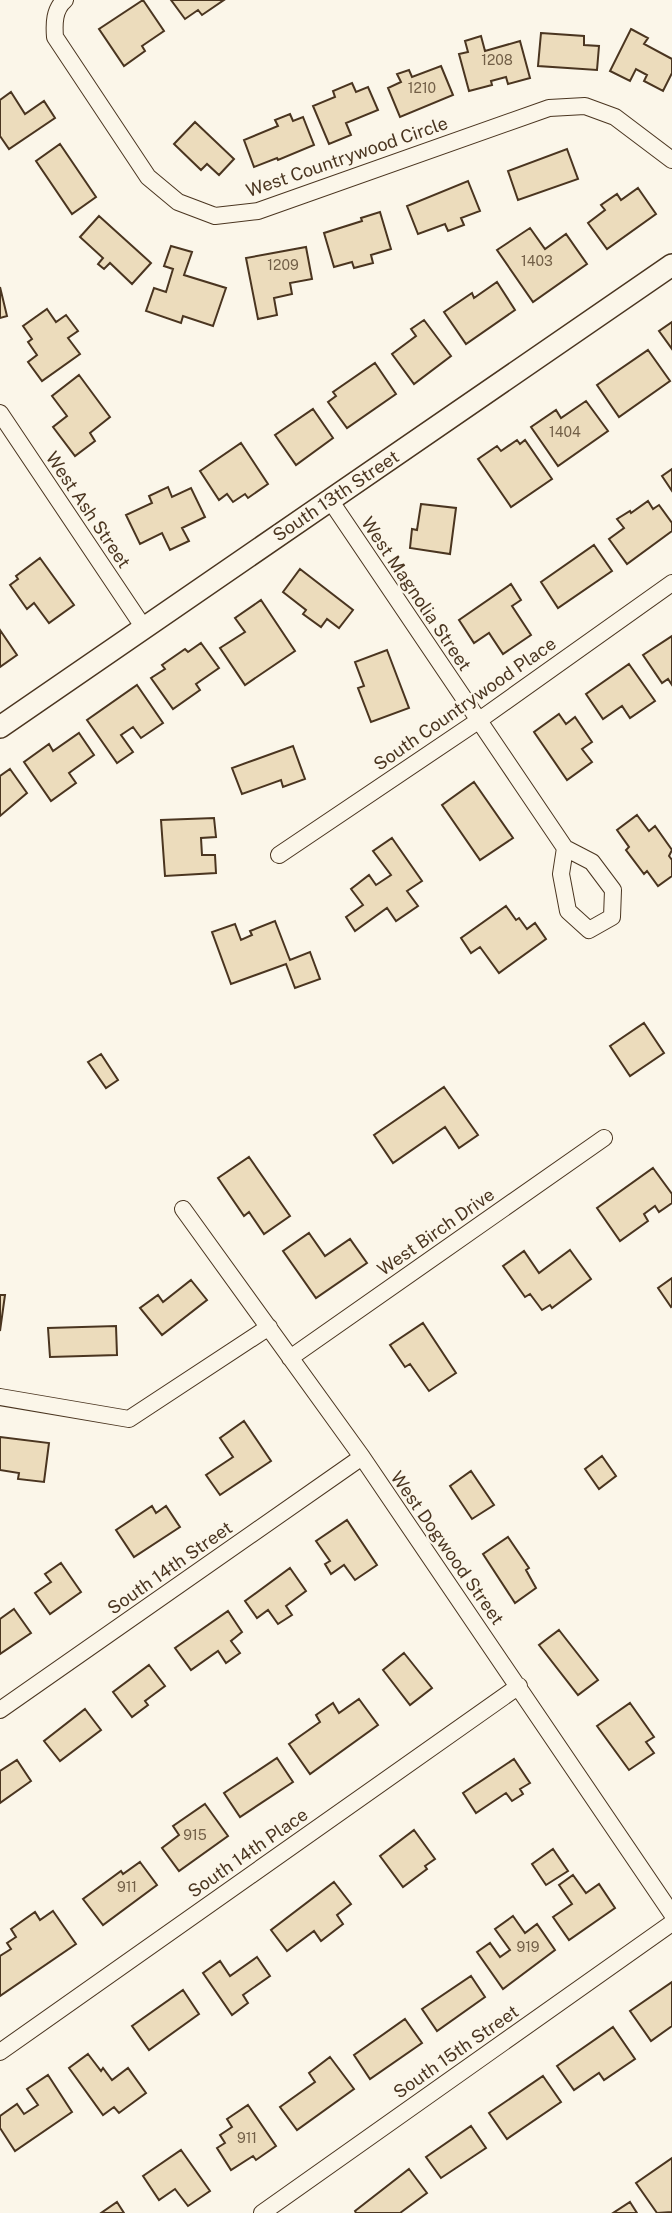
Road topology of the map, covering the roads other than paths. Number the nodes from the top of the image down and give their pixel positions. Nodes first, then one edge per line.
1 (65, 0) edge
2 (672, 160) edge
3 (672, 265) edge
4 (0, 413) edge
5 (330, 500) junction
6 (672, 583) edge
7 (144, 628) junction
8 (478, 721) junction
9 (0, 727) edge
10 (565, 848) junction
11 (279, 855) dead end
12 (604, 1138) dead end
13 (183, 1209) dead end
14 (269, 1327) junction
15 (290, 1358) junction
16 (0, 1397) edge
17 (362, 1457) junction
18 (519, 1686) junction
19 (0, 1710) edge
20 (672, 1914) edge
21 (672, 1923) edge
22 (0, 2052) edge
23 (262, 2213) edge

1 - 2 street, West Countrywood Circle
3 - 5 street, South 13th Street
4 - 7 street, West Ash Street
5 - 7 street, South 13th Street
5 - 8 street, West Magnolia Street
6 - 8 street, South Countrywood Place
7 - 9 street, South 13th Street
8 - 10 street, West Magnolia Street
8 - 11 street, South Countrywood Place
10 - 10 street, West Magnolia Street
12 - 15 street, West Birch Drive
13 - 14 street, West Dogwood Street
14 - 15 street, West Dogwood Street
14 - 16 street
15 - 17 street, West Dogwood Street
17 - 18 street, West Dogwood Street
17 - 19 street, South 14th Street
18 - 20 street, West Dogwood Street
18 - 22 street, South 14th Place
21 - 23 street, South 15th Street

